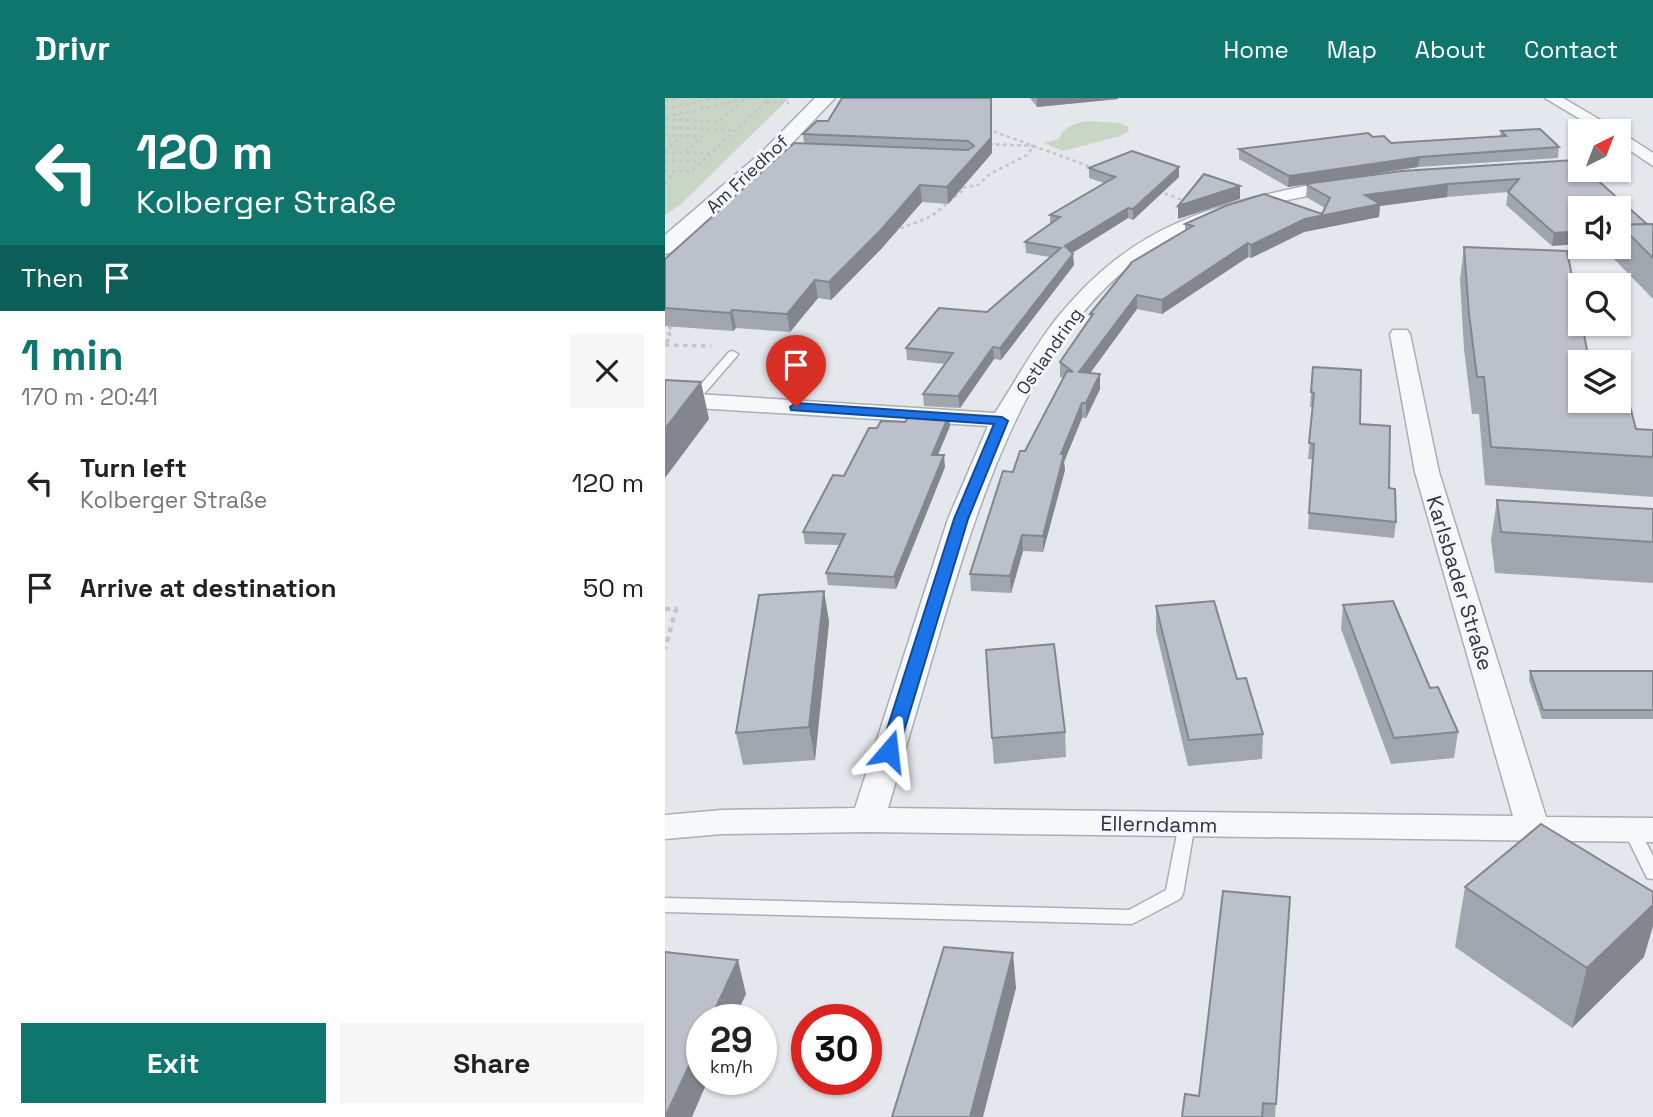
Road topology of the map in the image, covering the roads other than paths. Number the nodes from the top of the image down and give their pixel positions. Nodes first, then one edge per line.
1 (826, 98) edge
2 (1555, 100) edge
3 (1589, 119) edge
4 (1631, 145) edge
5 (1653, 161) edge
6 (1631, 162) dead end
7 (1369, 179) edge
8 (665, 247) edge
9 (1653, 250) edge
10 (1533, 261) edge
11 (1400, 334) dead end
12 (733, 354) road end
13 (665, 399) edge
14 (693, 400) junction
15 (1002, 421) junction
16 (868, 820) junction
17 (1187, 824) junction
18 (665, 827) edge
19 (1533, 829) junction
20 (1642, 830) edge
21 (1653, 873) edge
22 (665, 905) edge

1 - 8 street, Am Friedhof
2 - 3 street
4 - 5 street
5 - 6 street
7 - 15 street, Ostlandring
9 - 10 lane
11 - 19 street, Karlsbader Straße
12 - 14 lane
13 - 14 street
14 - 15 street
15 - 16 street, Ostlandring
16 - 17 street, Ellerndamm
16 - 18 street, Ellerndamm
17 - 19 street, Ellerndamm
17 - 22 lane
19 - 20 street, Ellerndamm
20 - 21 lane

